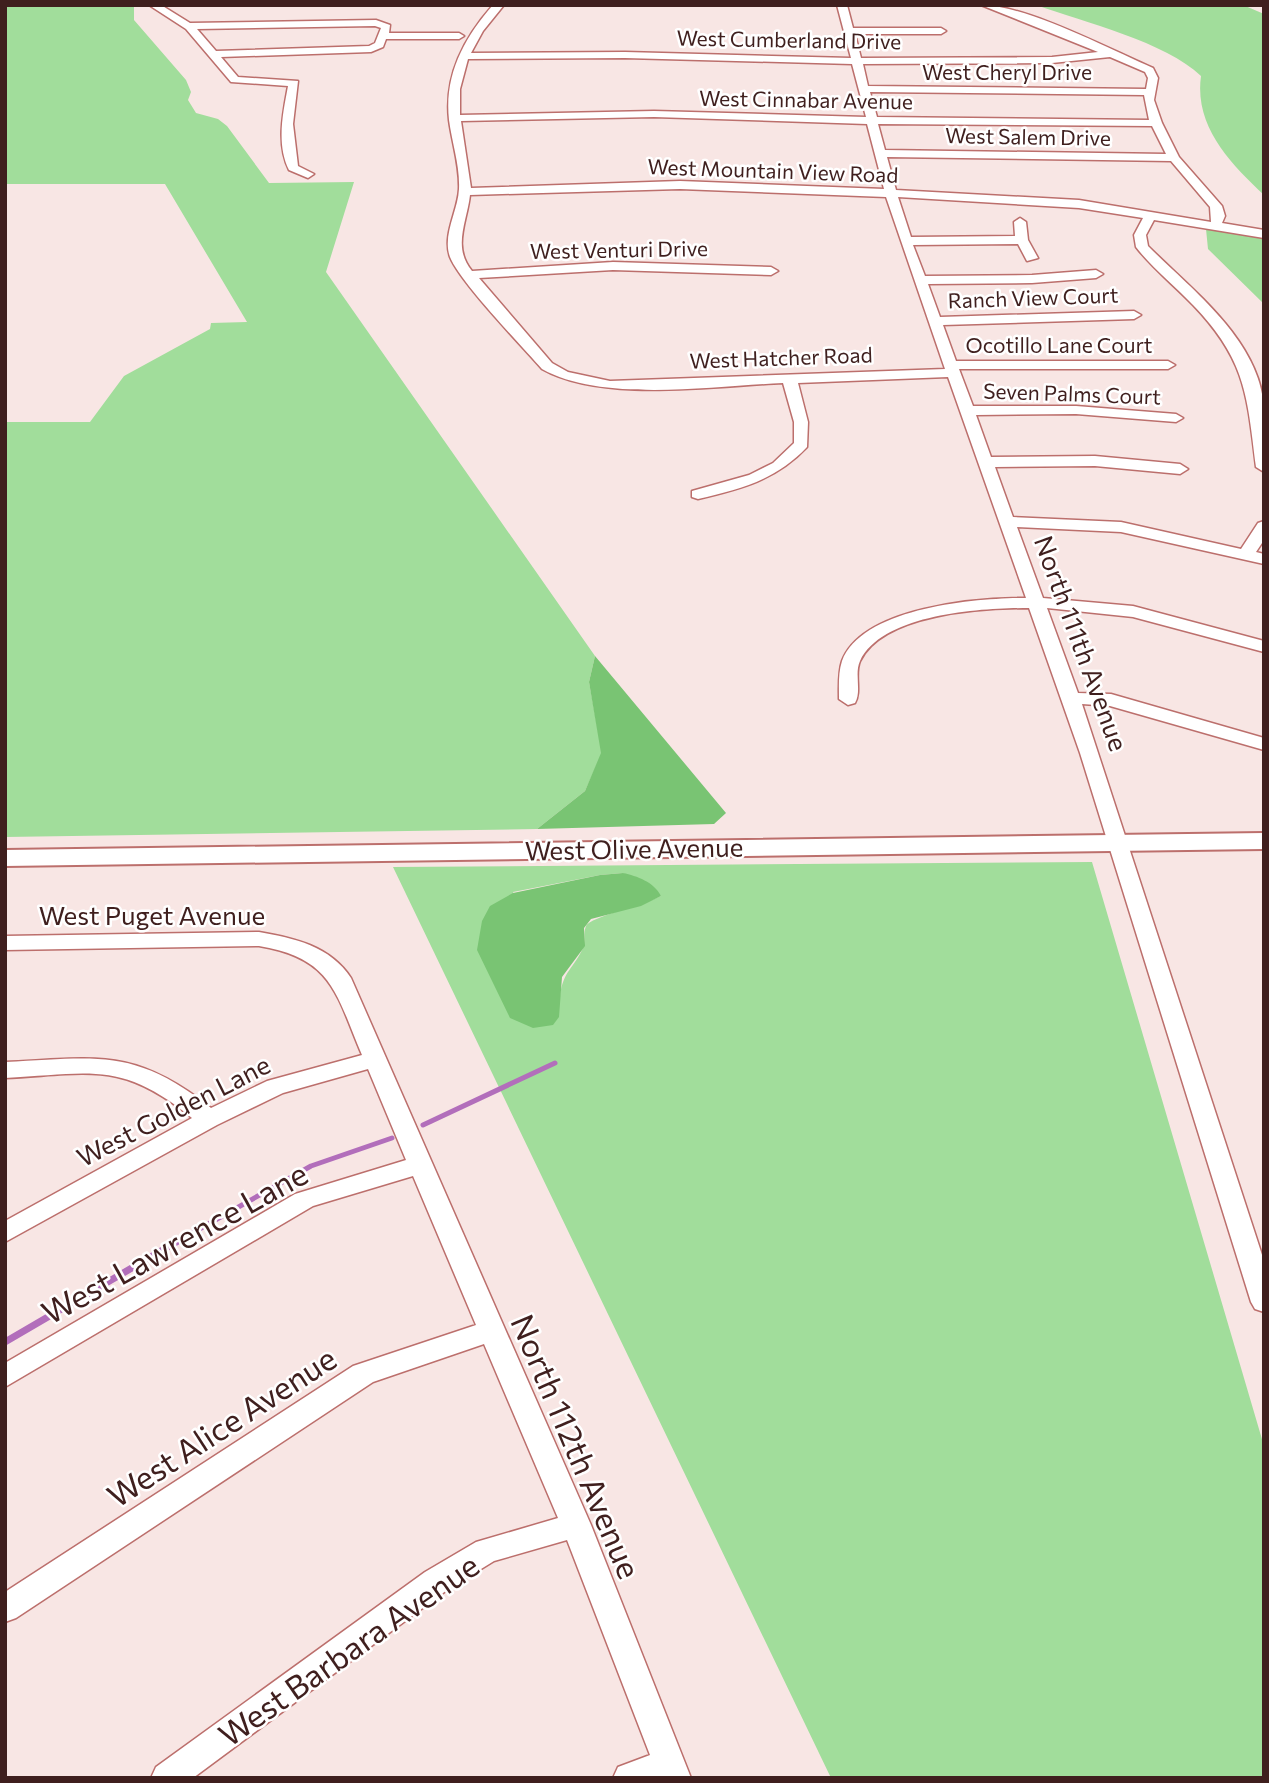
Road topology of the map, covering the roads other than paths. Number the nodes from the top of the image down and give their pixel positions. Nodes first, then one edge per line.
1 (154, 5) edge
2 (499, 5) edge
3 (842, 5) edge
4 (986, 5) edge
5 (188, 26) junction
6 (850, 31) junction
7 (941, 31) dead end
8 (382, 36) junction
9 (460, 36) dead end
10 (1114, 53) junction
11 (214, 54) junction
12 (462, 56) junction
13 (857, 61) junction
14 (865, 89) junction
15 (1149, 92) junction
16 (455, 118) junction
17 (873, 121) junction
18 (1156, 123) junction
19 (882, 153) junction
20 (1174, 158) junction
21 (308, 174) dead end
22 (465, 192) junction
23 (890, 193) junction
24 (1150, 216) junction
25 (1020, 222) dead end
26 (1215, 226) junction
27 (1264, 234) edge
28 (1022, 240) junction
29 (905, 241) junction
30 (1032, 258) dead end
31 (771, 271) dead end
32 (1096, 274) dead end
33 (468, 275) junction
34 (920, 280) junction
35 (1134, 315) dead end
36 (934, 321) junction
37 (1168, 365) dead end
38 (951, 369) junction
39 (789, 377) junction
40 (967, 411) junction
41 (1176, 418) dead end
42 (985, 463) junction
43 (1264, 467) edge
44 (1180, 469) dead end
45 (698, 494) dead end
46 (1007, 522) junction
47 (1264, 526) edge
48 (1246, 555) junction
49 (1264, 559) edge
50 (1037, 605) junction
51 (1264, 647) edge
52 (1070, 698) junction
53 (848, 699) dead end
54 (1264, 744) edge
55 (1264, 841) edge
56 (1119, 842) junction
57 (5, 858) edge
58 (5, 943) edge
59 (298, 945) joint
60 (377, 1059) junction
61 (5, 1070) edge
62 (209, 1119) junction
63 (412, 1144) junction
64 (5, 1233) edge
65 (1264, 1302) edge
66 (490, 1331) junction
67 (5, 1376) edge
68 (576, 1525) junction
69 (5, 1609) edge
70 (672, 1770) edge
71 (167, 1778) edge
72 (629, 1778) edge

1 - 5 street
2 - 12 street
3 - 6 street, North 111th Avenue
4 - 10 street
5 - 8 street
5 - 11 street
6 - 7 street
6 - 13 street, North 111th Avenue
8 - 9 street
8 - 11 street
10 - 13 street, West Cumberland Drive
10 - 15 street
11 - 21 street
12 - 13 street, West Cumberland Drive
12 - 16 street
13 - 14 street, North 111th Avenue
14 - 15 street, West Cheryl Drive
14 - 17 street, North 111th Avenue
15 - 18 street
16 - 17 street, West Cinnabar Avenue
16 - 22 street
17 - 18 street, West Cinnabar Avenue
17 - 19 street, North 111th Avenue
18 - 20 street
19 - 20 street, West Salem Drive
19 - 23 street, North 111th Avenue
20 - 26 street
22 - 23 street, West Mountain View Road
22 - 33 street
23 - 24 street, West Mountain View Road
23 - 29 street, North 111th Avenue
24 - 26 street, West Mountain View Road
24 - 43 street
25 - 28 street
26 - 27 street, West Mountain View Road
28 - 29 street
28 - 30 street
29 - 34 street, North 111th Avenue
31 - 33 street, West Venturi Drive
32 - 34 street
33 - 39 street, West Hatcher Road
34 - 36 street, North 111th Avenue
35 - 36 street, Ranch View Court
36 - 38 street, North 111th Avenue
37 - 38 street, Ocotillo Lane Court
38 - 39 street, West Hatcher Road
38 - 40 street, North 111th Avenue
39 - 45 street
40 - 41 street, Seven Palms Court
40 - 42 street, North 111th Avenue
42 - 44 street
42 - 46 street, North 111th Avenue
46 - 48 street
46 - 50 street, North 111th Avenue
47 - 48 street
48 - 49 street
50 - 51 street
50 - 52 street, North 111th Avenue
50 - 53 street
52 - 54 street
52 - 56 street, North 111th Avenue
55 - 56 main road, West Olive Avenue
56 - 57 main road, West Olive Avenue
56 - 65 street, North 111th Avenue
58 - 59 street, West Puget Avenue
59 - 60 street, North 112th Avenue
60 - 62 street, West Golden Lane
60 - 63 street, North 112th Avenue
61 - 62 street
62 - 64 street, West Golden Lane
63 - 66 street, North 112th Avenue
63 - 67 street, West Lawrence Lane
66 - 68 street, North 112th Avenue
66 - 69 street, West Alice Avenue
68 - 70 street, North 112th Avenue
68 - 71 street, West Barbara Avenue
70 - 72 street

